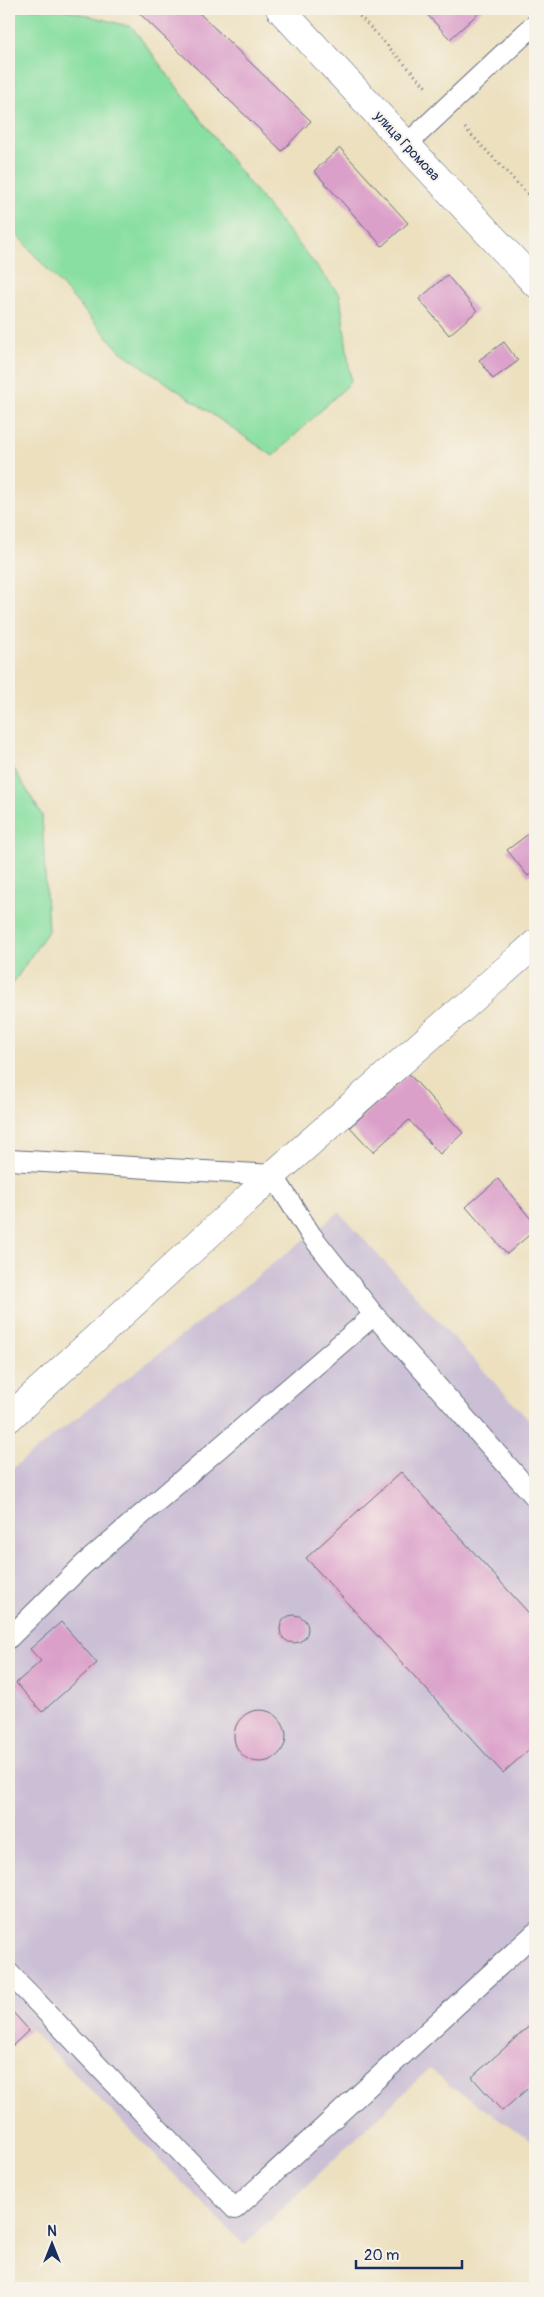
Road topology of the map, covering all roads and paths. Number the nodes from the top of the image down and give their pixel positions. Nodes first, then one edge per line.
1 (280, 9) edge
2 (533, 26) dead end
3 (406, 145) junction
4 (535, 283) edge
5 (535, 944) edge
6 (9, 1160) edge
7 (273, 1175) junction
8 (374, 1314) junction
9 (9, 1418) edge
10 (535, 1497) edge
11 (9, 1638) edge
12 (535, 1933) edge
13 (9, 1973) edge

1 - 3 street, улица Громова
2 - 3 lane
3 - 4 street, улица Громова
5 - 7 street
6 - 7 lane
7 - 8 lane
7 - 9 street
8 - 10 lane
8 - 11 lane
12 - 13 lane

